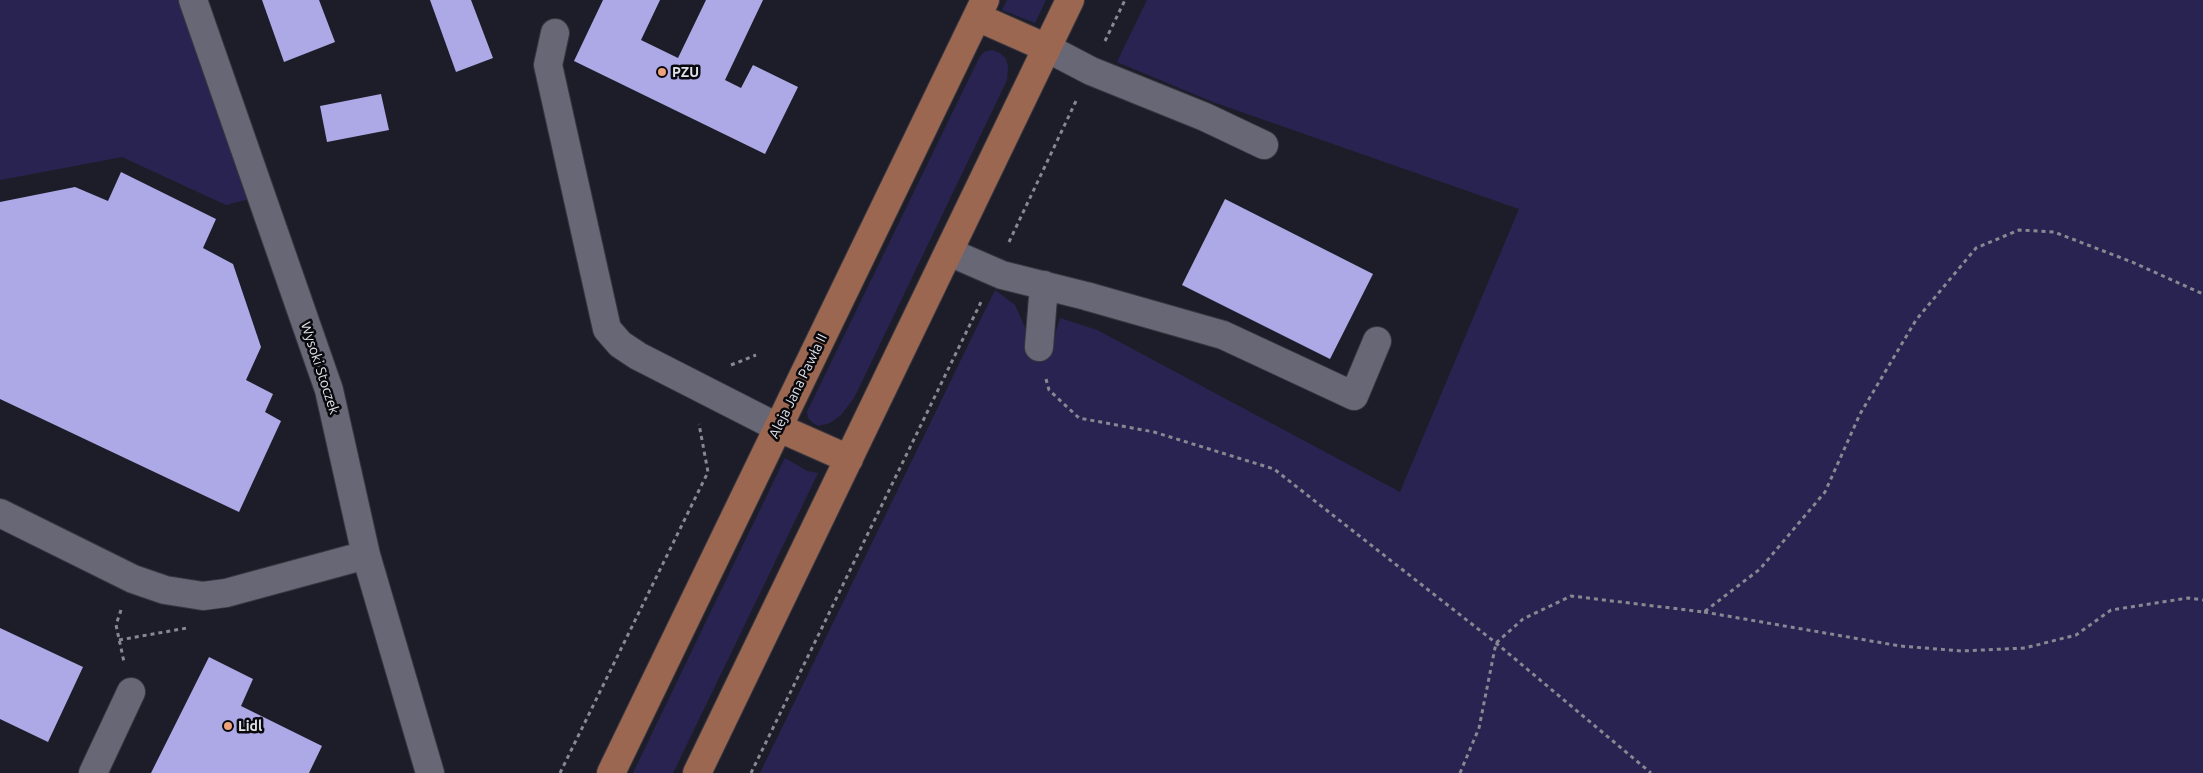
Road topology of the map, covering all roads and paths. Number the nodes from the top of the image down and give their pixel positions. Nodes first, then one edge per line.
1 (193, 0) edge
2 (1070, 0) edge
3 (1124, 0) edge
4 (981, 9) edge
5 (555, 34) dead end
6 (1047, 48) junction
7 (1090, 71) junction
8 (1264, 145) dead end
9 (949, 252) junction
10 (995, 272) junction
11 (1044, 285) junction
12 (2203, 294) edge
13 (1377, 341) dead end
14 (1039, 347) joint
15 (756, 355) dead end
16 (713, 393) junction
17 (778, 428) junction
18 (849, 460) junction
19 (0, 513) edge
20 (366, 555) junction
21 (132, 578) junction
22 (2203, 600) edge
23 (1704, 612) junction
24 (1496, 643) junction
25 (132, 692) joint
26 (93, 773) edge
27 (430, 773) edge
28 (560, 773) edge
29 (612, 773) edge
30 (697, 773) edge
31 (751, 773) edge
32 (1460, 773) edge
33 (1652, 773) edge

1 - 20 street, Wysoki Stoczek
2 - 6 main road
3 - 7 path
4 - 6 main road
4 - 17 main road, Aleja Jana Pawła II
5 - 16 street
6 - 7 street
6 - 9 main road
7 - 8 street
7 - 10 path
9 - 10 street
9 - 18 main road
10 - 11 street
10 - 31 path
11 - 13 street
11 - 14 street
12 - 23 path
14 - 24 path
15 - 16 path
16 - 17 street
16 - 28 path
17 - 18 main road
17 - 29 main road, Aleja Jana Pawła II
18 - 30 main road
19 - 21 street
20 - 21 street
20 - 27 street, Wysoki Stoczek
21 - 25 path
22 - 23 path
23 - 24 path
24 - 32 path
24 - 33 path
25 - 26 street

